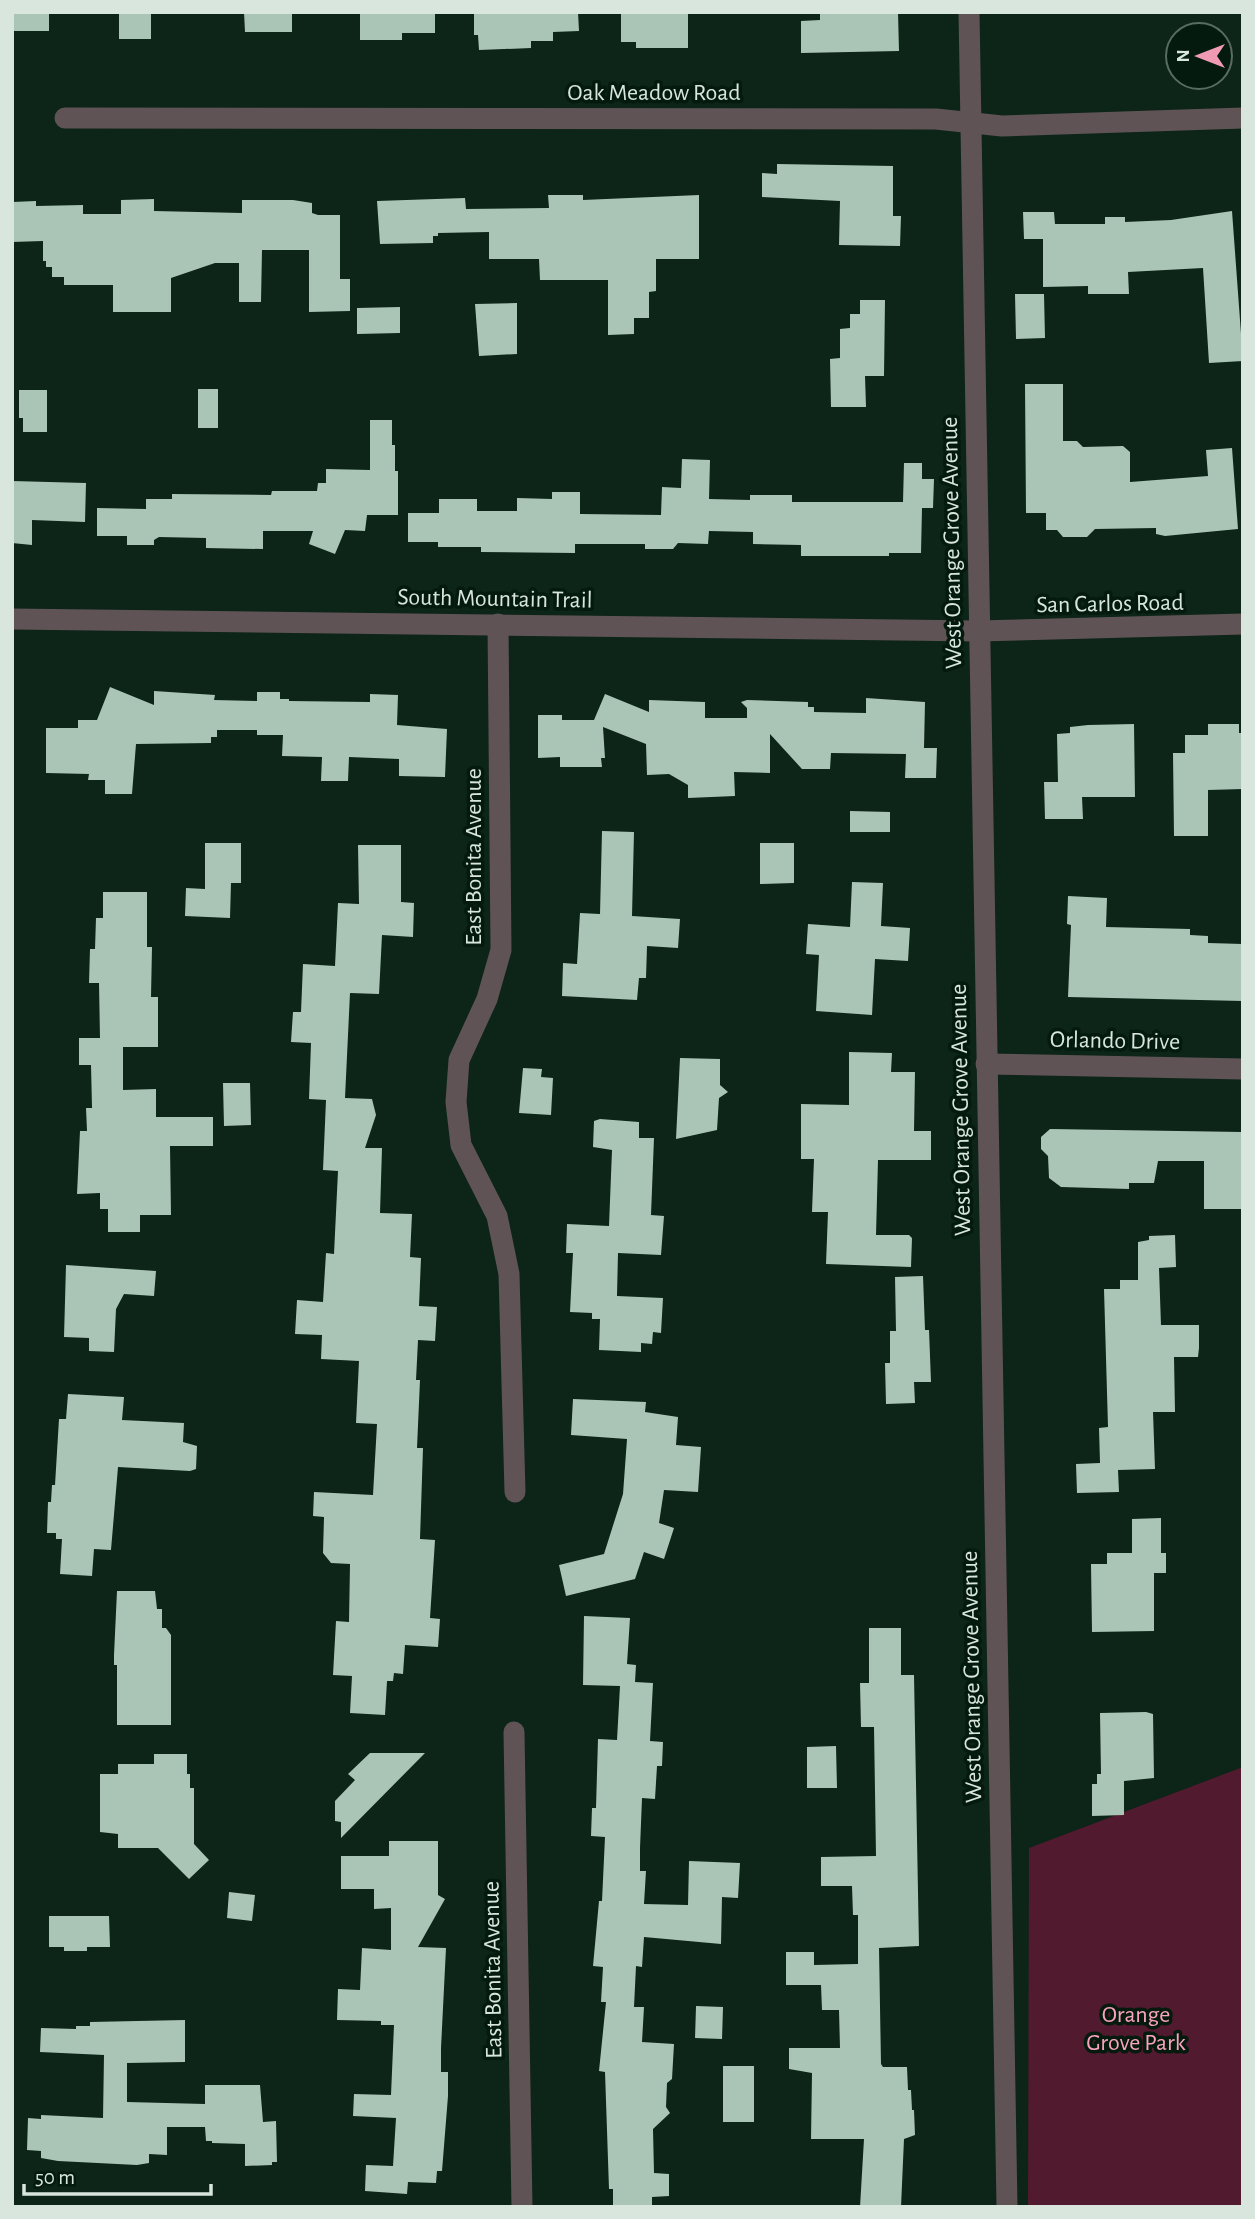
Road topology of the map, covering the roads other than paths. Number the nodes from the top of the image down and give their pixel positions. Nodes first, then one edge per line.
1 (970, 12) edge
2 (65, 118) dead end
3 (1243, 118) edge
4 (972, 123) junction
5 (12, 619) edge
6 (498, 624) junction
7 (1243, 624) edge
8 (978, 631) junction
9 (986, 1064) junction
10 (1243, 1069) edge
11 (515, 1492) dead end
12 (514, 1732) dead end
13 (522, 2207) edge
14 (1007, 2207) edge

1 - 4 street, West Orange Grove Avenue
2 - 4 street, Oak Meadow Road
3 - 4 street, Oak Meadow Road
4 - 8 street, West Orange Grove Avenue
5 - 6 street, South Mountain Trail
6 - 8 street, South Mountain Trail
6 - 11 street, East Bonita Avenue
7 - 8 street, San Carlos Road
8 - 9 street, West Orange Grove Avenue
9 - 10 street, Orlando Drive
9 - 14 street, West Orange Grove Avenue
12 - 13 street, East Bonita Avenue

